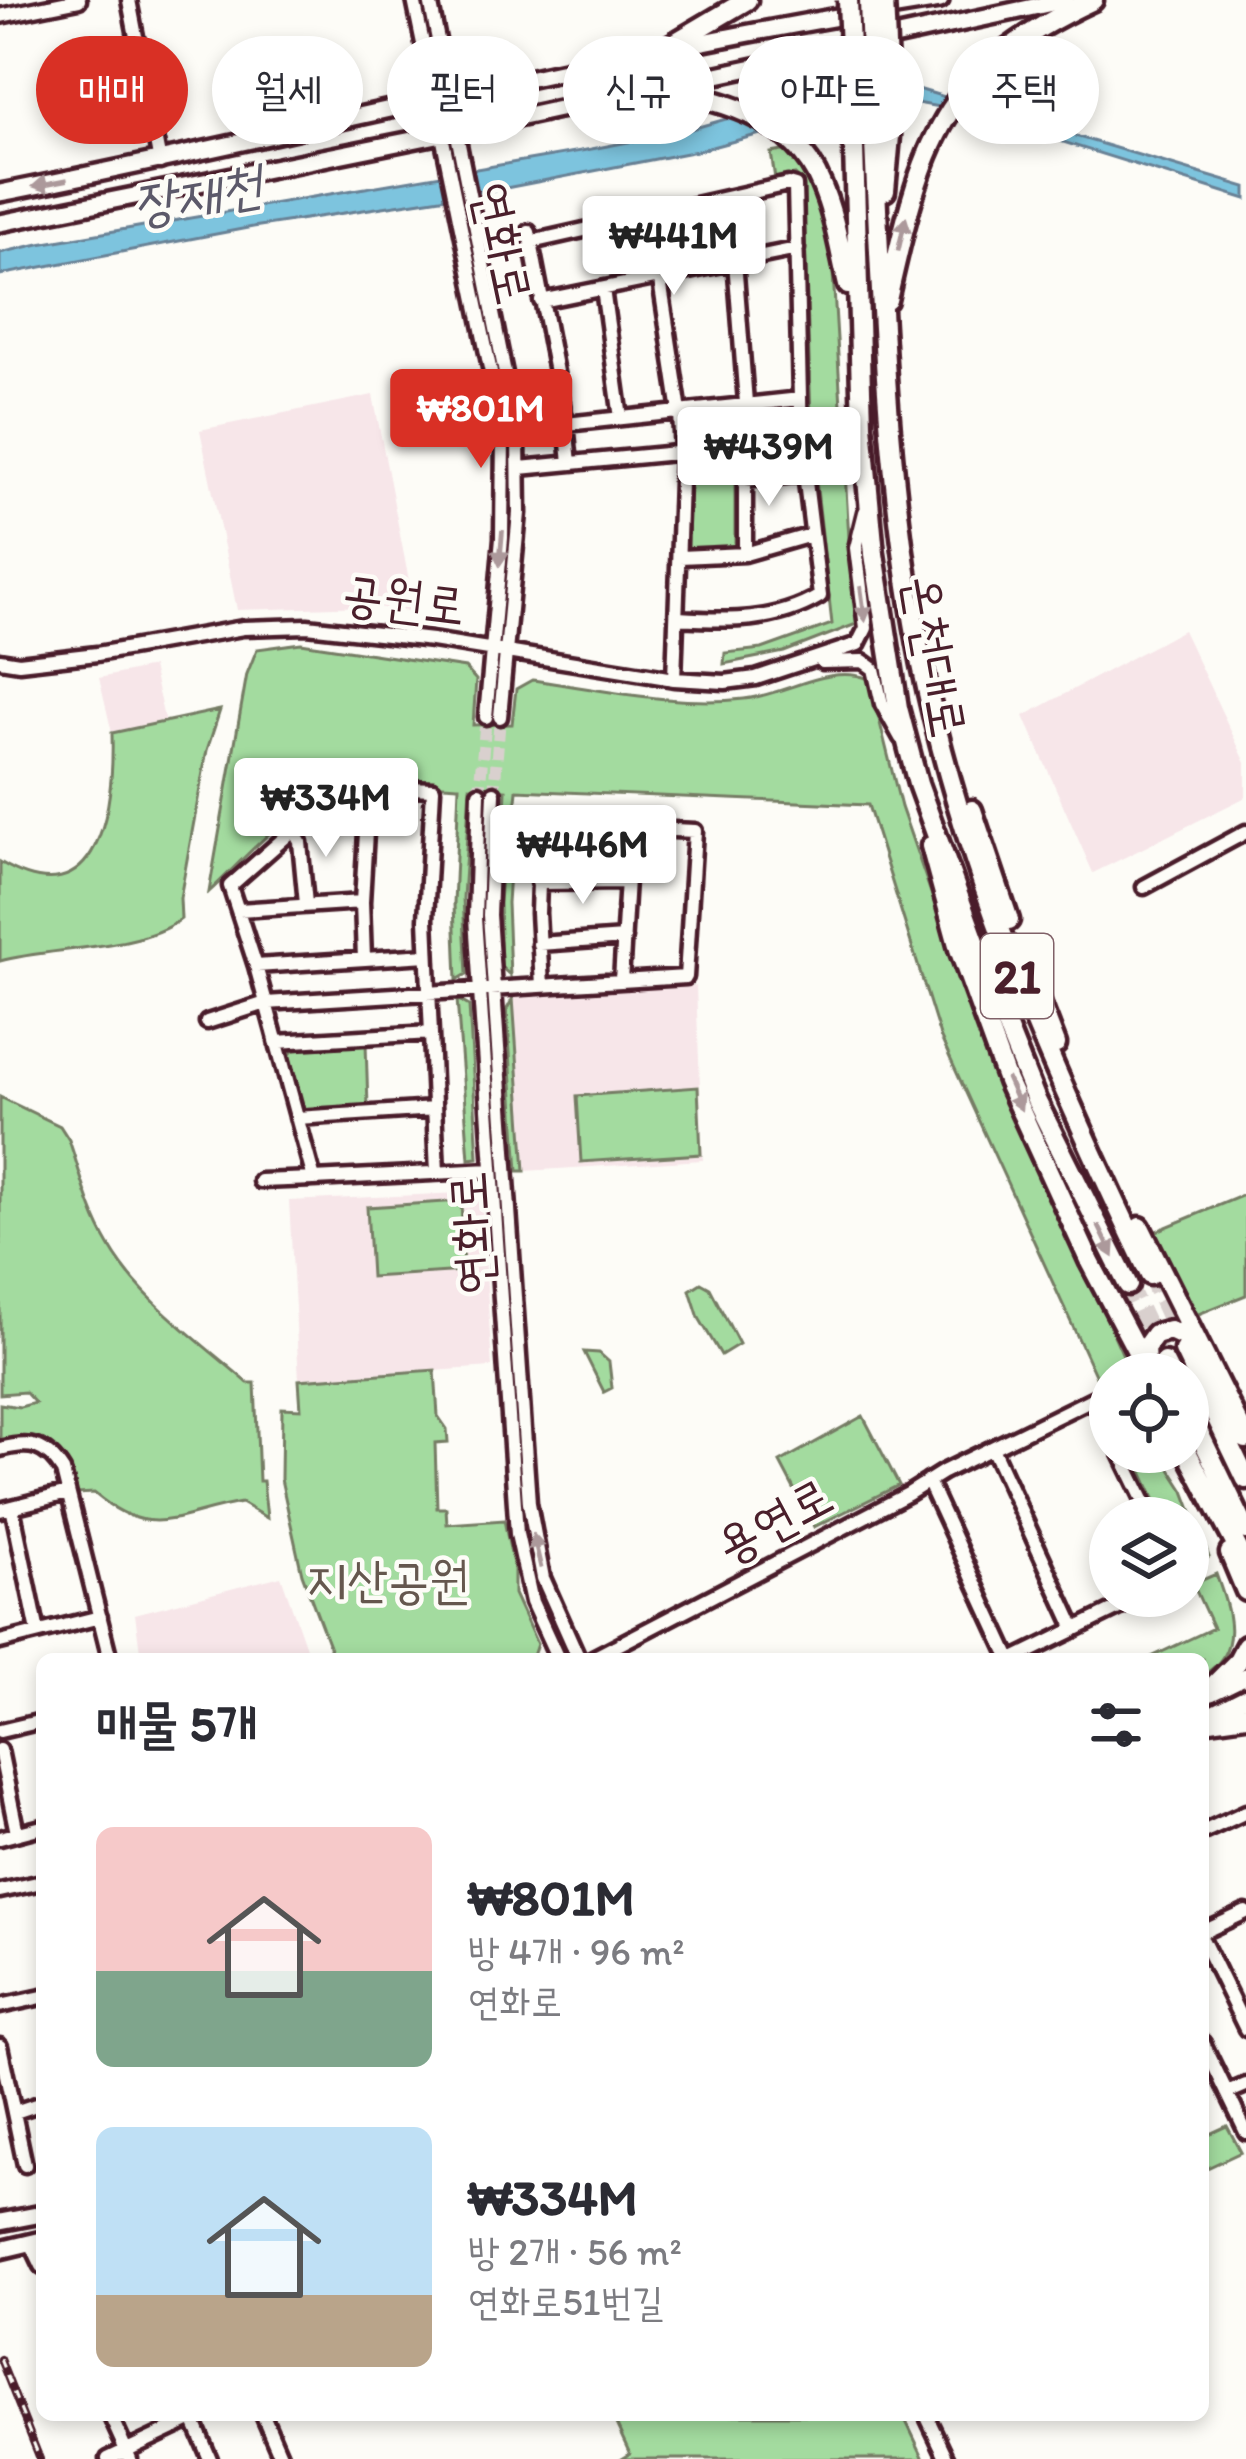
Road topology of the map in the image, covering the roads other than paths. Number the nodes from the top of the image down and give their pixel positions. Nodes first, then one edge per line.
1 (79, 0) edge
2 (129, 0) edge
3 (414, 0) edge
4 (430, 0) edge
5 (747, 0) edge
6 (940, 0) edge
7 (1066, 0) edge
8 (1093, 0) edge
9 (893, 2) edge
10 (858, 4) edge
11 (0, 16) edge
12 (424, 36) edge
13 (434, 36) edge
14 (686, 36) edge
15 (712, 36) edge
16 (864, 36) edge
17 (890, 36) edge
18 (714, 74) edge
19 (714, 101) edge
20 (387, 109) edge
21 (390, 144) edge
22 (448, 144) edge
23 (455, 144) edge
24 (882, 144) edge
25 (160, 161) junction
26 (0, 193) edge
27 (650, 214) junction
28 (0, 223) edge
29 (797, 249) junction
30 (735, 261) junction
31 (661, 276) junction
32 (603, 289) junction
33 (541, 301) junction
34 (857, 323) junction
35 (881, 330) junction
36 (800, 399) junction
37 (746, 403) junction
38 (680, 412) junction
39 (621, 418) junction
40 (566, 424) junction
41 (801, 441) junction
42 (682, 454) junction
43 (570, 463) junction
44 (520, 468) junction
45 (805, 474) junction
46 (868, 498) junction
47 (811, 536) junction
48 (745, 554) junction
49 (680, 557) junction
50 (678, 618) junction
51 (497, 651) junction
52 (0, 660) edge
53 (922, 664) junction
54 (797, 665) junction
55 (674, 679) junction
56 (493, 717) tunnel mouth
57 (909, 754) junction
58 (486, 793) tunnel mouth
59 (368, 797) junction
60 (932, 824) junction
61 (630, 828) junction
62 (294, 831) junction
63 (1246, 832) edge
64 (627, 882) junction
65 (538, 884) junction
66 (1144, 886) dead end
67 (362, 902) junction
68 (306, 904) junction
69 (239, 910) junction
70 (623, 938) junction
71 (539, 944) junction
72 (427, 955) junction
73 (364, 959) junction
74 (256, 966) junction
75 (621, 981) junction
76 (542, 986) junction
77 (486, 990) junction
78 (430, 993) junction
79 (266, 1003) junction
80 (207, 1022) dead end
81 (431, 1034) junction
82 (276, 1042) junction
83 (434, 1109) junction
84 (297, 1118) junction
85 (490, 1170) junction
86 (437, 1173) junction
87 (314, 1180) junction
88 (260, 1181) dead end
89 (1150, 1275) tunnel mouth
90 (1128, 1285) tunnel mouth
91 (1191, 1346) junction
92 (1148, 1353) edge
93 (1148, 1353) edge
94 (1089, 1400) edge
95 (1246, 1439) edge
96 (992, 1448) junction
97 (0, 1449) edge
98 (1209, 1453) edge
99 (1198, 1473) edge
100 (1246, 1479) edge
101 (928, 1481) junction
102 (68, 1493) junction
103 (6, 1508) edge
104 (1222, 1520) junction
105 (1246, 1530) edge
106 (1245, 1560) edge
107 (1246, 1591) edge
108 (100, 1617) junction
109 (1100, 1617) edge
110 (1075, 1629) junction
111 (38, 1633) junction
112 (0, 1642) edge
113 (1246, 1645) edge
114 (109, 1653) edge
115 (555, 1653) edge
116 (576, 1653) edge
117 (602, 1653) edge
118 (1009, 1653) edge
119 (1025, 1653) edge
120 (1246, 1676) edge
121 (1209, 1690) edge
122 (1209, 1693) edge
123 (1246, 1697) edge
124 (1246, 1715) edge
125 (1209, 1717) edge
126 (1209, 1719) edge
127 (36, 1723) edge
128 (0, 1732) edge
129 (0, 1750) edge
130 (1246, 1812) edge
131 (36, 1829) edge
132 (1209, 1829) edge
133 (17, 1834) junction
134 (0, 1838) edge
135 (36, 1883) edge
136 (0, 1891) edge
137 (1246, 1912) edge
138 (1209, 1934) edge
139 (1209, 1950) edge
140 (36, 1998) edge
141 (0, 2006) edge
142 (1246, 2029) edge
143 (0, 2046) edge
144 (1209, 2056) edge
145 (1246, 2084) edge
146 (1227, 2093) junction
147 (36, 2105) edge
148 (15, 2112) junction
149 (1246, 2132) edge
150 (25, 2165) dead end
151 (36, 2215) edge
152 (0, 2222) edge
153 (36, 2241) edge
154 (0, 2250) edge
155 (113, 2421) edge
156 (190, 2421) edge
157 (198, 2421) edge
158 (266, 2421) edge
159 (929, 2421) edge
160 (128, 2455) edge
161 (107, 2459) edge
162 (210, 2459) edge
163 (282, 2459) edge
164 (946, 2459) edge

1 - 11 street
2 - 25 street
3 - 12 street, 연화로
4 - 13 street, 연화로
5 - 14 highway
6 - 9 main road
7 - 18 main road
35 -> 8 highway
9 - 10 main road
9 - 17 highway, bridge
10 - 15 main road
10 - 16 highway, 온천대로 / 21, bridge
10 - 34 highway, 온천대로 / 21, bridge
19 - 34 highway
20 - 25 main road
21 - 28 main road
22 -> 51 street, 연화로
23 - 44 street, 연화로
24 - 35 highway, 온천대로 / 21
25 -> 26 main road
27 - 29 street
27 - 31 street
27 - 33 street
29 - 30 street
29 - 36 street
30 - 31 street
30 - 37 street
31 - 32 street
31 - 38 street
32 - 33 street
32 - 39 street
33 - 40 street
34 - 46 highway, 온천대로 / 21
35 - 53 highway, 온천대로 / 21
36 - 37 street
36 - 41 street
37 - 38 street
38 - 39 street
38 - 42 street
39 - 40 street
40 - 43 street
41 - 42 street
41 - 45 street
42 - 43 street
42 - 49 street
43 - 44 street
44 - 51 street, 연화로
45 - 47 street
45 - 48 street
46 -> 54 street
46 - 57 highway, 온천대로 / 21
47 - 48 street
47 - 50 street
48 - 49 street
49 - 50 street
50 - 55 street
51 - 52 street, 공원로
51 - 55 street, 공원로
51 - 56 street, 연화로
53 - 89 highway, 온천대로 / 21
53 - 91 highway
54 - 55 street, 공원로
54 - 57 street
57 - 60 highway, 온천대로 / 21
58 - 77 street, 연화로
59 - 62 street
59 - 67 street
59 - 72 street
60 -> 90 highway, 온천대로 / 21
60 -> 93 highway
61 - 64 street
61 - 65 street
61 - 75 street
62 - 68 street
62 - 69 street
63 - 66 street
64 - 65 street
64 - 70 street
65 - 71 street
67 - 68 street
67 - 73 street
68 - 69 street
69 - 74 street
70 - 71 street
70 - 75 street
71 - 76 street
72 - 73 street
72 - 78 street
73 - 74 street
74 - 79 street
75 - 76 street
76 - 77 street
77 - 78 street
77 - 85 street, 연화로
116 -> 77 street, 연화로
78 - 79 street
78 - 81 street
79 - 80 street
79 - 82 street
81 - 82 street
81 - 83 street
82 - 84 street
83 - 84 street
83 - 86 street
84 - 87 street
85 - 86 street
85 - 115 street, 연화로
86 - 87 street
87 - 88 street
91 - 92 highway
91 - 95 highway
91 - 100 highway
94 - 96 street, 용연로
96 - 101 street, 용연로
96 - 110 street
97 - 102 street
98 - 105 highway
99 - 104 highway
101 - 117 street, 용연로
101 - 118 street
102 - 103 street
102 - 108 street
103 - 111 street
104 - 106 highway
104 - 107 highway
108 - 111 street
108 - 114 street
109 - 110 street
110 - 119 street
111 - 112 street
113 - 121 highway
120 - 122 main road
123 - 125 main road
124 - 126 highway
127 - 128 street
129 - 133 street
130 - 132 street
131 - 133 street
133 - 134 street
135 - 136 street
137 - 138 street
139 - 142 street
140 - 141 street
143 - 148 street
144 - 146 street
145 - 146 street
146 - 149 street
147 - 148 street
148 - 150 street
151 - 152 main road
153 - 154 main road
155 - 160 street
156 - 160 street
157 - 162 street
158 - 163 street
159 - 164 street
160 - 161 street

